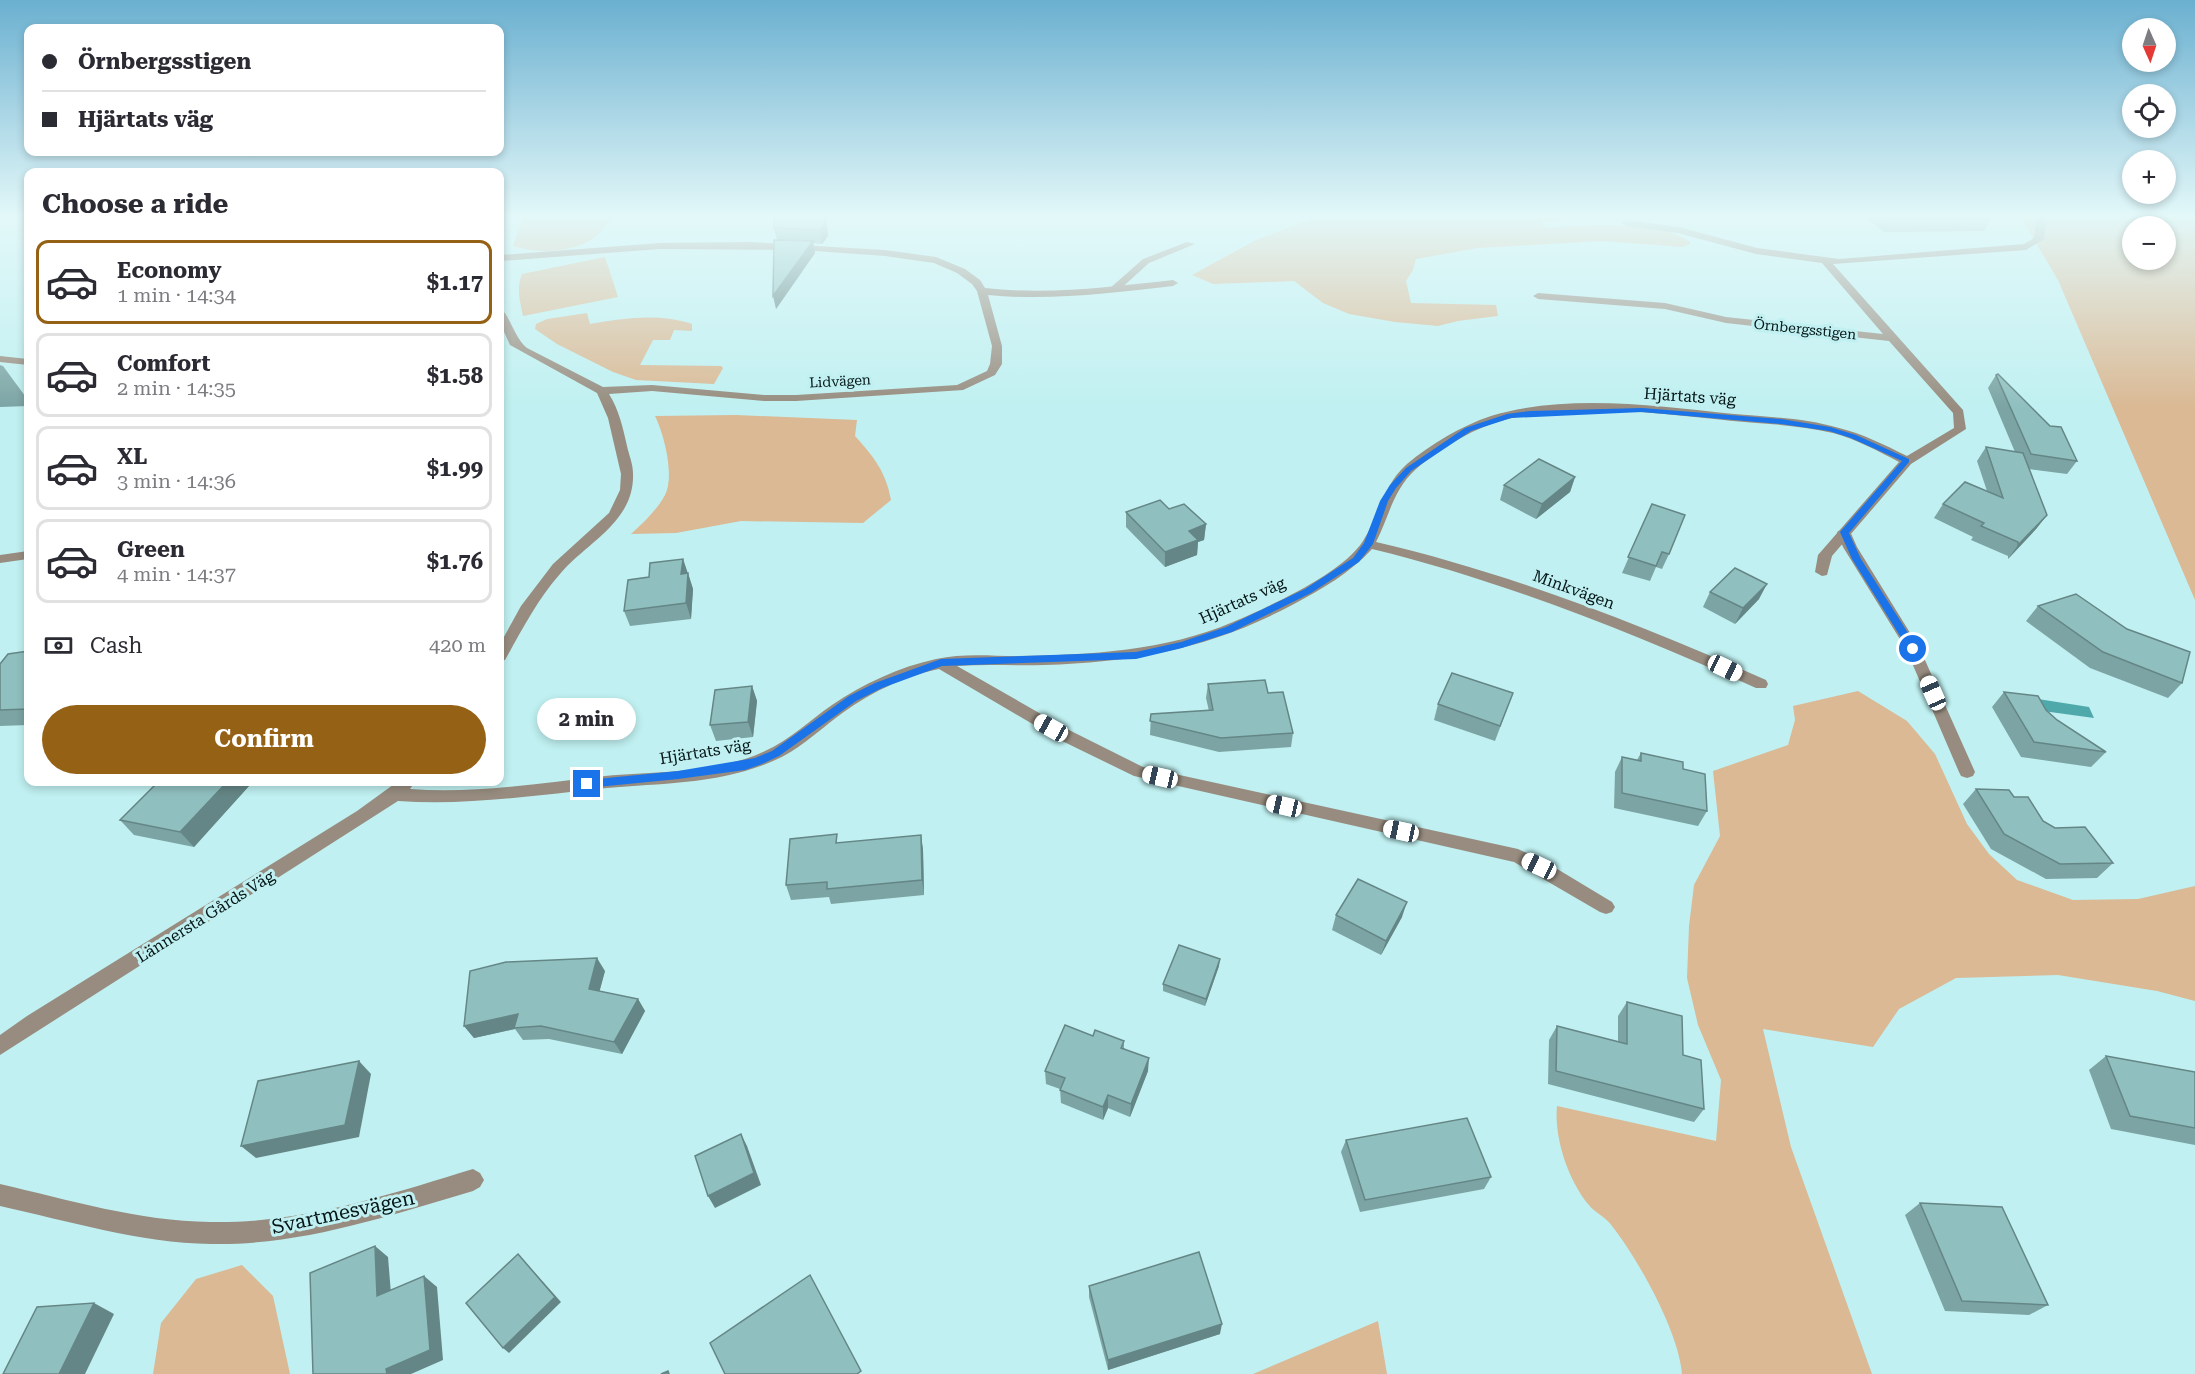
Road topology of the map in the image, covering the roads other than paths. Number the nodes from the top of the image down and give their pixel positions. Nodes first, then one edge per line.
1 (973, 280) edge
2 (1124, 280) edge
3 (1840, 280) edge
4 (1173, 283) dead end
5 (1114, 289) junction
6 (982, 291) junction
7 (1538, 296) dead end
8 (504, 321) edge
9 (1894, 338) junction
10 (0, 359) edge
11 (24, 362) edge
12 (602, 391) junction
13 (1907, 461) junction
14 (1844, 532) junction
15 (1368, 544) junction
16 (24, 556) edge
17 (0, 559) edge
18 (1822, 572) dead end
19 (504, 644) edge
20 (941, 663) junction
21 (1761, 684) dead end
22 (1967, 772) dead end
23 (401, 788) edge
24 (1606, 907) dead end
25 (0, 1046) edge
26 (473, 1180) dead end
27 (0, 1195) edge

1 - 6 street
2 - 5 street
3 - 9 street, Örnbergsstigen
4 - 5 street
5 - 6 street
6 - 12 street, Lidvägen
7 - 9 street, Örnbergsstigen
8 - 12 street
9 - 13 street, Örnbergsstigen
10 - 11 street
12 - 19 street
13 - 14 street, Örnbergsstigen
13 - 15 street, Hjärtats väg
14 - 18 street, Örnbergsstigen
14 - 22 street
15 - 20 street, Hjärtats väg
15 - 21 street, Minkvägen
16 - 17 street
20 - 23 street, Hjärtats väg
20 - 24 street
23 - 25 street, Lännersta Gårds Väg
26 - 27 street, Svartmesvägen

